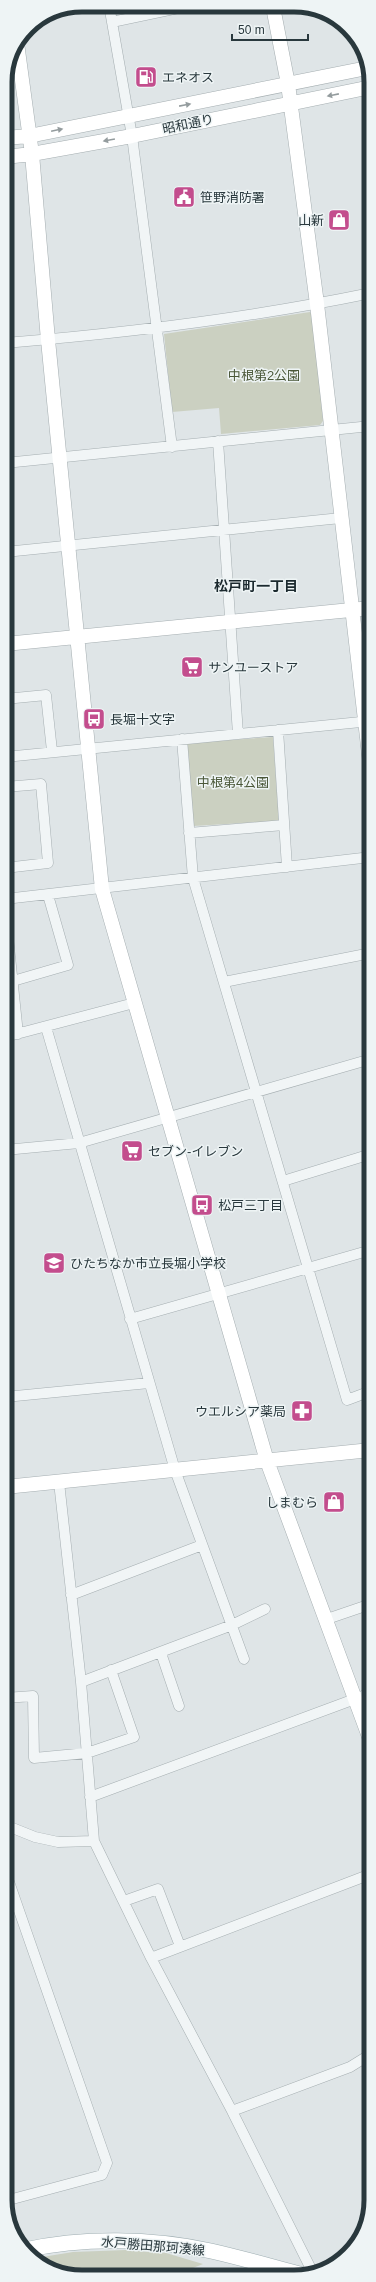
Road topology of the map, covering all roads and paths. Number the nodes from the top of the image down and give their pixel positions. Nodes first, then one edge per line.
1 (110, 12) edge
2 (160, 12) edge
3 (274, 12) edge
4 (112, 22) junction
5 (18, 52) edge
6 (363, 69) edge
7 (288, 84) junction
8 (364, 88) edge
9 (291, 103) junction
10 (129, 115) junction
11 (30, 136) junction
12 (132, 136) junction
13 (12, 137) edge
14 (32, 154) junction
15 (12, 156) edge
16 (364, 294) edge
17 (317, 304) junction
18 (157, 329) junction
19 (48, 340) junction
20 (12, 343) edge
21 (364, 427) edge
22 (331, 430) junction
23 (218, 442) junction
24 (172, 447) junction
25 (60, 458) junction
26 (12, 462) edge
27 (341, 518) junction
28 (223, 529) junction
29 (68, 546) junction
30 (12, 551) edge
31 (364, 608) edge
32 (354, 609) junction
33 (231, 621) junction
34 (77, 637) junction
35 (12, 643) edge
36 (364, 689) edge
37 (12, 698) edge
38 (364, 721) edge
39 (278, 730) junction
40 (238, 734) junction
41 (182, 739) junction
42 (88, 747) junction
43 (52, 751) junction
44 (12, 755) edge
45 (12, 786) edge
46 (284, 825) junction
47 (189, 832) junction
48 (364, 858) edge
49 (12, 867) edge
50 (287, 867) junction
51 (193, 878) junction
52 (102, 889) junction
53 (48, 895) junction
54 (12, 898) edge
55 (364, 954) edge
56 (12, 971) edge
57 (13, 980) junction
58 (224, 982) junction
59 (134, 1003) junction
60 (46, 1027) junction
61 (18, 1034) junction
62 (12, 1035) edge
63 (364, 1061) edge
64 (256, 1092) junction
65 (168, 1118) junction
66 (79, 1143) junction
67 (12, 1149) edge
68 (364, 1156) edge
69 (283, 1181) junction
70 (364, 1252) edge
71 (309, 1268) junction
72 (218, 1293) junction
73 (130, 1319) junction
74 (149, 1383) junction
75 (364, 1394) edge
76 (12, 1396) edge
77 (364, 1451) edge
78 (268, 1461) junction
79 (175, 1470) junction
80 (59, 1482) junction
81 (12, 1486) edge
82 (202, 1545) junction
83 (71, 1594) junction
84 (364, 1606) edge
85 (265, 1609) dead end
86 (327, 1619) junction
87 (232, 1624) junction
88 (161, 1653) junction
89 (244, 1659) dead end
90 (111, 1670) junction
91 (80, 1682) junction
92 (364, 1696) edge
93 (12, 1698) edge
94 (355, 1699) junction
95 (180, 1706) dead end
96 (364, 1723) edge
97 (87, 1753) junction
98 (90, 1797) junction
99 (12, 1829) edge
100 (94, 1841) junction
101 (364, 1877) edge
102 (12, 1890) edge
103 (124, 1902) junction
104 (180, 1946) junction
105 (151, 1958) junction
106 (364, 2057) edge
107 (232, 2111) junction
108 (12, 2199) edge
109 (32, 2249) edge
110 (311, 2268) edge
111 (284, 2270) edge

1 - 4 street
2 - 4 street
3 - 7 street
4 - 10 street
5 - 11 street
6 - 7 street, 昭和通り
7 - 9 street
10 -> 7 street, 昭和通り
8 -> 9 street, 昭和通り
9 - 12 street, 昭和通り
9 - 17 street
11 -> 10 street, 昭和通り
10 - 12 street
11 - 13 street, 昭和通り
11 - 14 street
12 -> 14 street, 昭和通り
12 - 18 street
14 - 15 street, 昭和通り
14 - 19 street
16 - 17 street
17 - 18 street
17 - 22 street
18 - 19 street
18 - 24 street
19 - 20 street
19 - 25 street
21 - 22 street
22 - 23 street
22 - 27 street
23 - 24 street
23 - 28 street
24 - 25 street
25 - 26 street
25 - 29 street
27 - 28 street
27 - 32 street
28 - 29 street
28 - 33 street
29 - 30 street
29 - 34 street
31 - 32 street
32 - 33 street
32 - 36 street
33 - 34 street
33 - 40 street
34 - 35 street
34 - 42 street
37 - 43 street
38 - 39 street
39 - 40 street
39 - 46 street
40 - 41 street
41 - 42 street
41 - 47 street
42 - 43 street
42 - 52 street
43 - 44 street
45 - 49 street
46 - 47 street
46 - 50 street
47 - 51 street
48 - 50 street
50 - 51 street
51 - 52 street
51 - 58 street
52 - 53 street
52 - 59 street
53 - 54 street
53 - 57 street
55 - 58 street
56 - 57 street
57 - 61 street
58 - 64 street
59 - 60 street
59 - 65 street
60 - 61 street
60 - 66 street
61 - 62 street
63 - 64 street
64 - 65 street
64 - 69 street
65 - 66 street
65 - 72 street
66 - 67 street
66 - 73 street
68 - 69 street
69 - 71 street
70 - 71 street
71 - 72 street
71 - 75 street
72 - 73 street
72 - 78 street
73 - 74 street
74 - 76 street
74 - 79 street
77 - 78 street
78 - 79 street
78 - 86 street
79 - 80 street
79 - 82 street
80 - 81 street
80 - 83 street
82 - 83 street
82 - 87 street
83 - 91 street
84 - 86 street
85 - 87 street
86 - 94 street
87 - 88 street
87 - 89 street
88 - 90 street
88 - 95 street
90 - 91 street
90 - 97 street
91 - 97 street
92 - 94 street
93 - 97 street
94 - 96 street
94 - 98 street
97 - 98 street
98 - 100 street
99 - 100 street
100 - 103 street
101 - 104 street
102 - 108 street
103 - 104 street
103 - 105 street
104 - 105 street
105 - 107 street
106 - 107 street
107 - 110 street
109 - 111 main road, 水戸勝田那珂湊線

